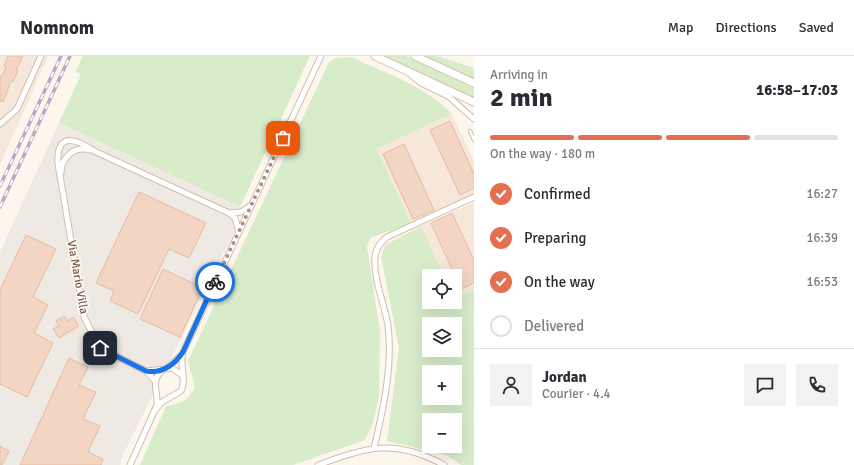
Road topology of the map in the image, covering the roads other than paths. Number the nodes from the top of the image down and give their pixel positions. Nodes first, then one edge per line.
1 (42, 56) edge
2 (321, 56) edge
3 (375, 56) edge
4 (415, 56) edge
5 (405, 70) junction
6 (474, 83) edge
7 (474, 102) edge
8 (474, 119) edge
9 (0, 124) edge
10 (470, 131) dead end
11 (474, 140) edge
12 (94, 151) junction
13 (61, 176) junction
14 (474, 197) edge
15 (251, 206) junction
16 (229, 213) junction
17 (238, 232) junction
18 (183, 352) junction
19 (165, 369) junction
20 (146, 371) junction
21 (183, 377) junction
22 (155, 381) junction
23 (157, 390) junction
24 (171, 397) junction
25 (156, 410) junction
26 (374, 448) junction
27 (130, 465) edge
28 (318, 465) edge
29 (444, 465) edge

1 - 9 street
2 - 15 street
3 - 5 main road
4 - 6 main road
5 - 7 main road
5 - 8 street
10 - 11 lane
12 - 13 street, Via Mario Villa
12 - 13 street, Via Mario Villa
12 - 16 street, Via Mario Villa
13 - 20 street, Via Mario Villa
14 - 26 street
15 - 16 street
15 - 17 street
16 - 17 street
17 - 18 street
18 - 19 street
18 - 21 street
19 - 20 street, Via Mario Villa
19 - 21 street
19 - 22 street
20 - 22 street, Via Mario Villa
21 - 24 street
22 - 23 street
23 - 24 street
23 - 25 street
24 - 25 street
25 - 27 street
26 - 28 street
26 - 29 street

